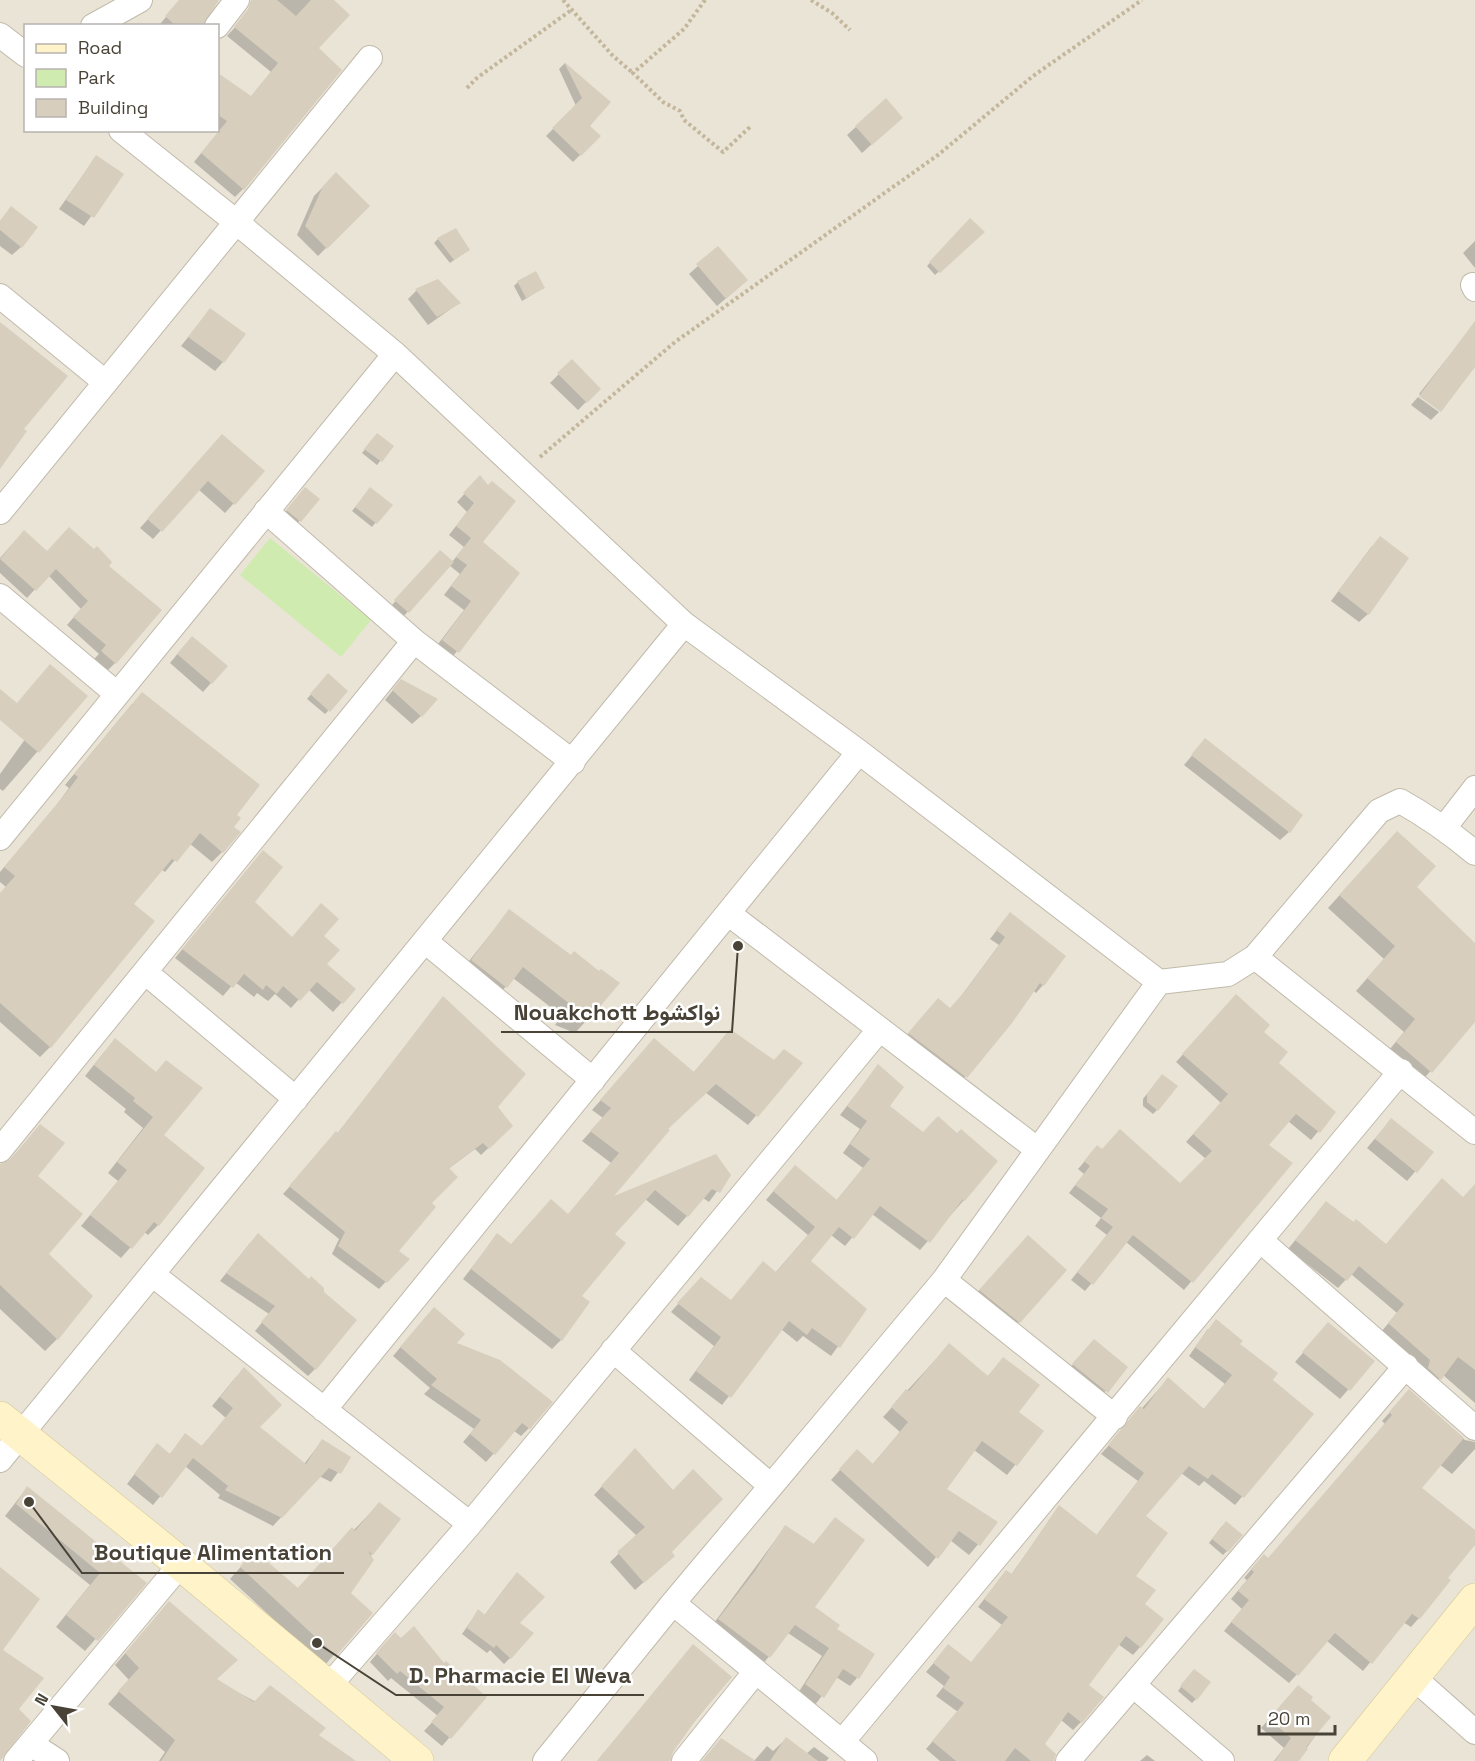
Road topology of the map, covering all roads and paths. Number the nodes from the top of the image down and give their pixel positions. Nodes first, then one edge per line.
1 (140, 0) edge
2 (237, 0) edge
3 (563, 0) edge
4 (705, 0) edge
5 (812, 0) edge
6 (1142, 0) edge
7 (570, 11) junction
8 (97, 24) edge
9 (219, 24) edge
10 (850, 30) dead end
11 (0, 35) edge
12 (24, 54) edge
13 (370, 58) dead end
14 (633, 73) junction
15 (467, 88) dead end
16 (750, 127) dead end
17 (128, 133) edge
18 (235, 221) junction
19 (0, 296) edge
20 (395, 354) junction
21 (105, 382) junction
22 (520, 473) junction
23 (266, 511) junction
24 (0, 512) edge
25 (0, 596) edge
26 (684, 624) junction
27 (414, 640) junction
28 (117, 694) junction
29 (859, 752) junction
30 (573, 762) junction
31 (1475, 788) edge
32 (1444, 828) junction
33 (0, 838) edge
34 (1475, 853) edge
35 (729, 914) junction
36 (426, 942) junction
37 (1255, 957) junction
38 (145, 972) junction
39 (1159, 982) junction
40 (879, 1030) junction
41 (1401, 1071) junction
42 (593, 1080) junction
43 (296, 1099) junction
44 (1475, 1132) edge
45 (5, 1134) edge
46 (1038, 1150) junction
47 (1260, 1240) junction
48 (152, 1274) junction
49 (944, 1280) junction
50 (613, 1350) junction
51 (1407, 1366) junction
52 (324, 1410) junction
53 (1115, 1417) junction
54 (10, 1426) edge
55 (1475, 1428) edge
56 (0, 1460) edge
57 (771, 1486) junction
58 (470, 1524) junction
59 (181, 1564) junction
60 (1475, 1600) edge
61 (673, 1603) junction
62 (756, 1671) junction
63 (1413, 1677) junction
64 (1133, 1686) junction
65 (328, 1687) junction
66 (1475, 1732) edge
67 (842, 1742) junction
68 (24, 1753) edge
69 (57, 1761) edge
70 (417, 1761) edge
71 (545, 1761) edge
72 (684, 1761) edge
73 (865, 1761) edge
74 (1068, 1761) edge
75 (1222, 1761) edge
76 (1345, 1761) edge

1 - 8 street
2 - 9 street
3 - 7 path
4 - 14 path
5 - 10 path
6 - 22 path
7 - 14 path
7 - 15 path
11 - 12 street
13 - 18 street
14 - 16 path
17 - 18 street
18 - 20 street
18 - 21 street
19 - 21 street
20 - 22 street
20 - 23 street
21 - 24 street
22 - 26 street
23 - 27 street
23 - 28 street
25 - 28 street
26 - 29 street
26 - 30 street
27 - 30 street
27 - 38 street
28 - 33 street
29 - 35 street
29 - 39 street
30 - 36 street
31 - 32 street
32 - 34 street
32 - 37 street
35 - 40 street
35 - 42 street
36 - 42 street
36 - 43 street
37 - 39 street
37 - 41 street
38 - 43 street
38 - 45 street
39 - 46 street
40 - 46 street
40 - 50 street
41 - 44 street
41 - 47 street
42 - 52 street
43 - 48 street
46 - 49 street
47 - 51 street
47 - 53 street
48 - 52 street
48 - 54 street
49 - 53 street
49 - 57 street
50 - 57 street
50 - 58 street
51 - 55 street
51 - 64 street
52 - 58 street
53 - 67 street
54 - 56 street
54 - 59 main road
57 - 61 street
58 - 65 street
59 - 65 main road
59 - 68 street
60 - 63 main road
61 - 62 street
61 - 71 street
62 - 67 street
62 - 72 street
63 - 66 street
63 - 76 main road
64 - 74 street
64 - 75 street
65 - 70 main road
67 - 73 street
68 - 69 street

